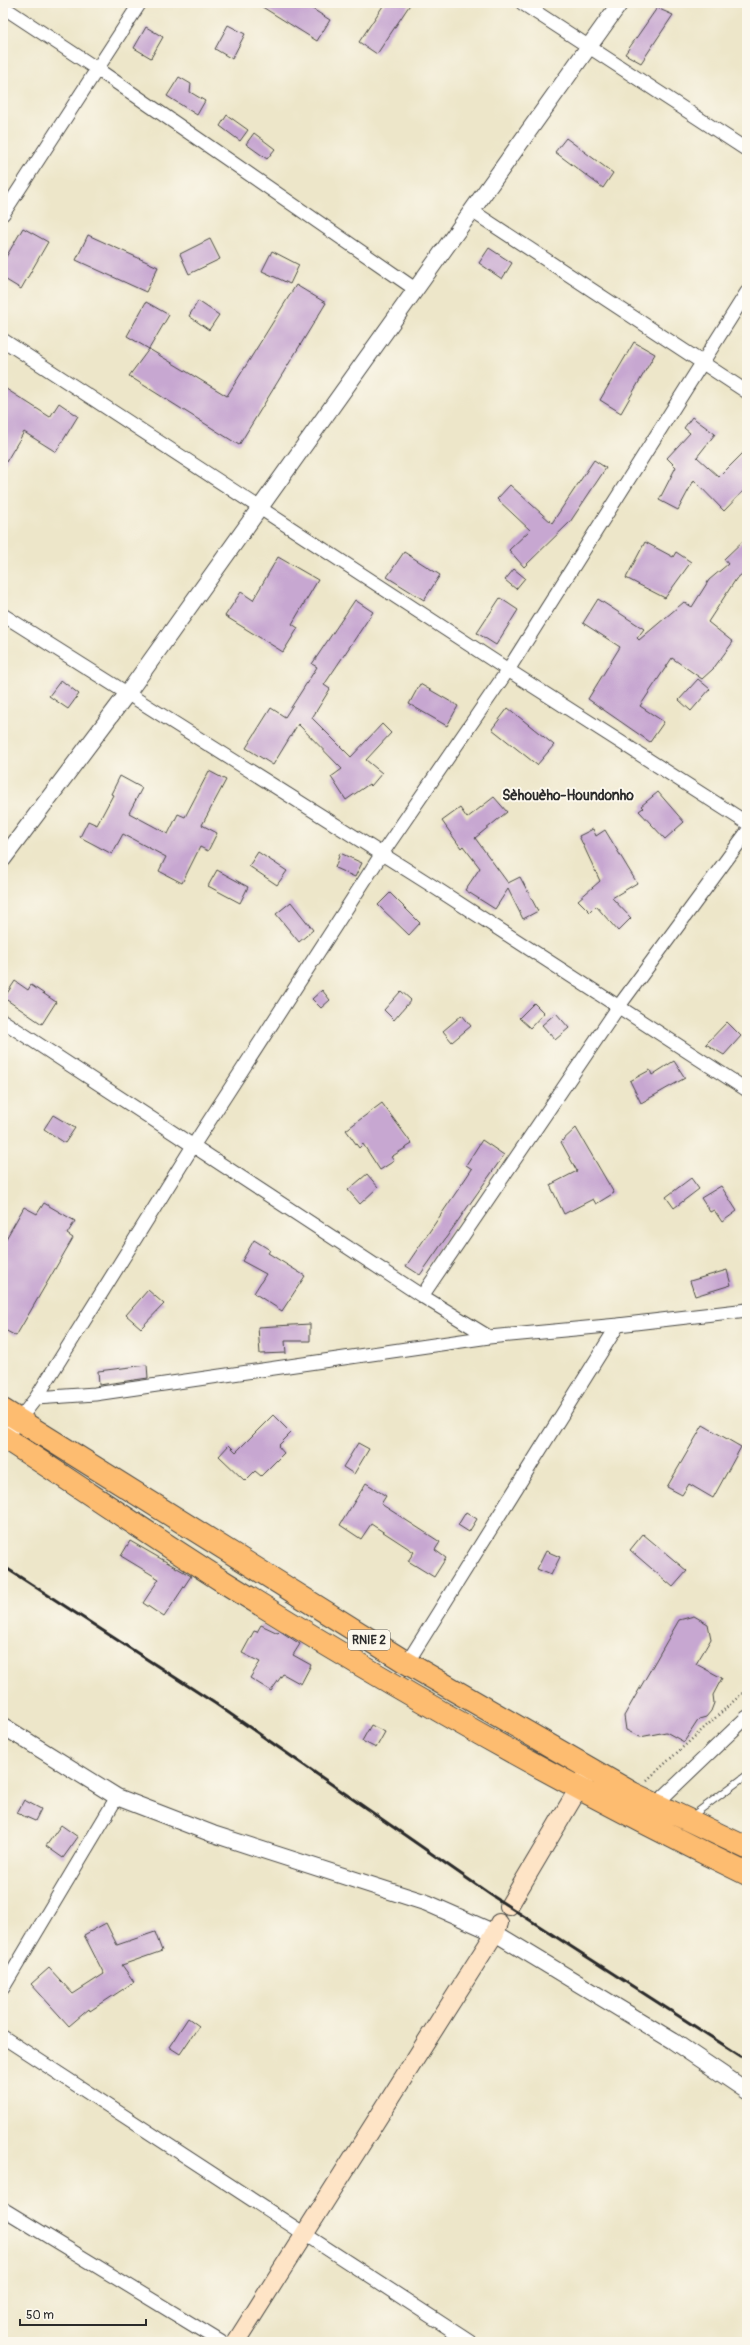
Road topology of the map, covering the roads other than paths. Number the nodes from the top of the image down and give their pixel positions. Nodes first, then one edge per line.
1 (140, 3) edge
2 (522, 3) edge
3 (620, 3) edge
4 (3, 7) edge
5 (588, 46) junction
6 (97, 69) junction
7 (747, 150) edge
8 (472, 211) junction
9 (3, 214) edge
10 (415, 289) junction
11 (747, 292) edge
12 (3, 340) edge
13 (703, 363) junction
14 (747, 392) edge
15 (260, 508) junction
16 (3, 615) edge
17 (508, 670) junction
18 (127, 694) junction
19 (747, 823) edge
20 (747, 832) edge
21 (381, 855) junction
22 (3, 858) edge
23 (619, 1006) junction
24 (3, 1022) edge
25 (747, 1090) edge
26 (193, 1146) junction
27 (422, 1296) junction
28 (747, 1310) edge
29 (618, 1325) junction
30 (489, 1336) junction
31 (36, 1398) junction
32 (11, 1415) edge
33 (4, 1437) edge
34 (238, 1558) junction
35 (224, 1582) junction
36 (407, 1663) junction
37 (464, 1695) junction
38 (747, 1717) edge
39 (452, 1718) junction
40 (3, 1726) edge
41 (590, 1769) junction
42 (747, 1775) edge
43 (579, 1790) junction
44 (117, 1797) junction
45 (656, 1804) junction
46 (687, 1819) junction
47 (747, 1848) edge
48 (747, 1874) edge
49 (509, 1906) dead end
50 (497, 1928) junction
51 (3, 1988) edge
52 (3, 2037) edge
53 (747, 2091) edge
54 (3, 2209) edge
55 (305, 2234) junction
56 (221, 2342) edge
57 (236, 2342) edge
58 (470, 2342) edge

1 - 6 street
2 - 5 street
3 - 5 street
4 - 6 street
5 - 7 street
5 - 8 street
6 - 9 street
6 - 10 street
8 - 10 street
8 - 13 street
10 - 15 street
11 - 13 street
12 - 15 street
13 - 14 street
13 - 17 street
15 - 17 street
15 - 18 street
16 - 18 street
17 - 19 street
17 - 21 street
18 - 21 street
18 - 22 street
20 - 23 street
21 - 23 street
21 - 26 street
23 - 25 street
23 - 27 street
24 - 26 street
26 - 27 street
26 - 31 street
27 - 30 street
28 - 29 street
29 - 30 street
29 - 36 street
30 - 31 street
31 - 32 street
32 - 33 street
32 - 34 highway, RNIE 2
33 - 35 highway, RNIE 2
34 - 35 highway
34 - 36 highway, RNIE 2
35 - 39 highway, RNIE 2
36 - 37 highway, RNIE 2
37 - 39 highway
37 - 41 highway, RNIE 2
38 - 45 street
39 - 43 highway, RNIE 2
40 - 44 street
41 - 43 main road
41 - 45 highway, RNIE 2
42 - 46 lane
43 - 48 highway, RNIE 2
43 - 49 main road
44 - 50 street
44 - 51 street
45 - 46 highway, RNIE 2
46 - 47 highway, RNIE 2
50 - 53 street
50 - 55 main road
52 - 55 street
54 - 56 street
55 - 57 main road
55 - 58 street

